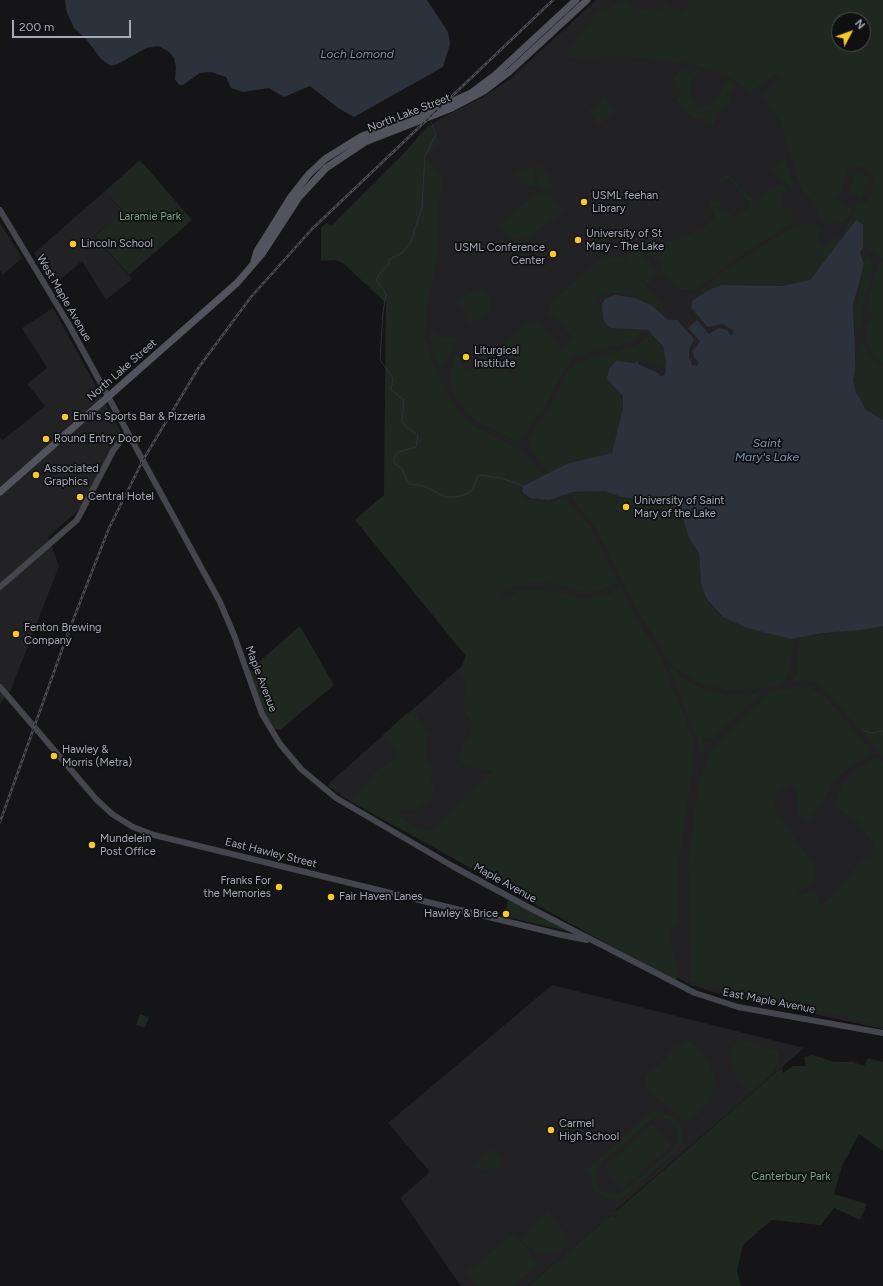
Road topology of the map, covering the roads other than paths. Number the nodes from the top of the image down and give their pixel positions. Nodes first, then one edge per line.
1 (576, 0) edge
2 (587, 0) edge
3 (0, 210) edge
4 (254, 261) junction
5 (109, 396) junction
6 (127, 432) junction
7 (0, 492) edge
8 (0, 587) edge
9 (0, 687) edge
10 (593, 941) junction
11 (883, 1033) edge

1 - 4 main road, North Lake Street
2 - 4 main road, North Lake Street
3 - 5 main road, West Maple Avenue
4 - 5 main road, North Lake Street
5 - 6 main road, Maple Avenue
5 - 7 main road, North Lake Street
6 - 8 main road
6 - 10 main road, Maple Avenue
9 - 10 main road, East Hawley Street
10 - 11 main road, East Maple Avenue

